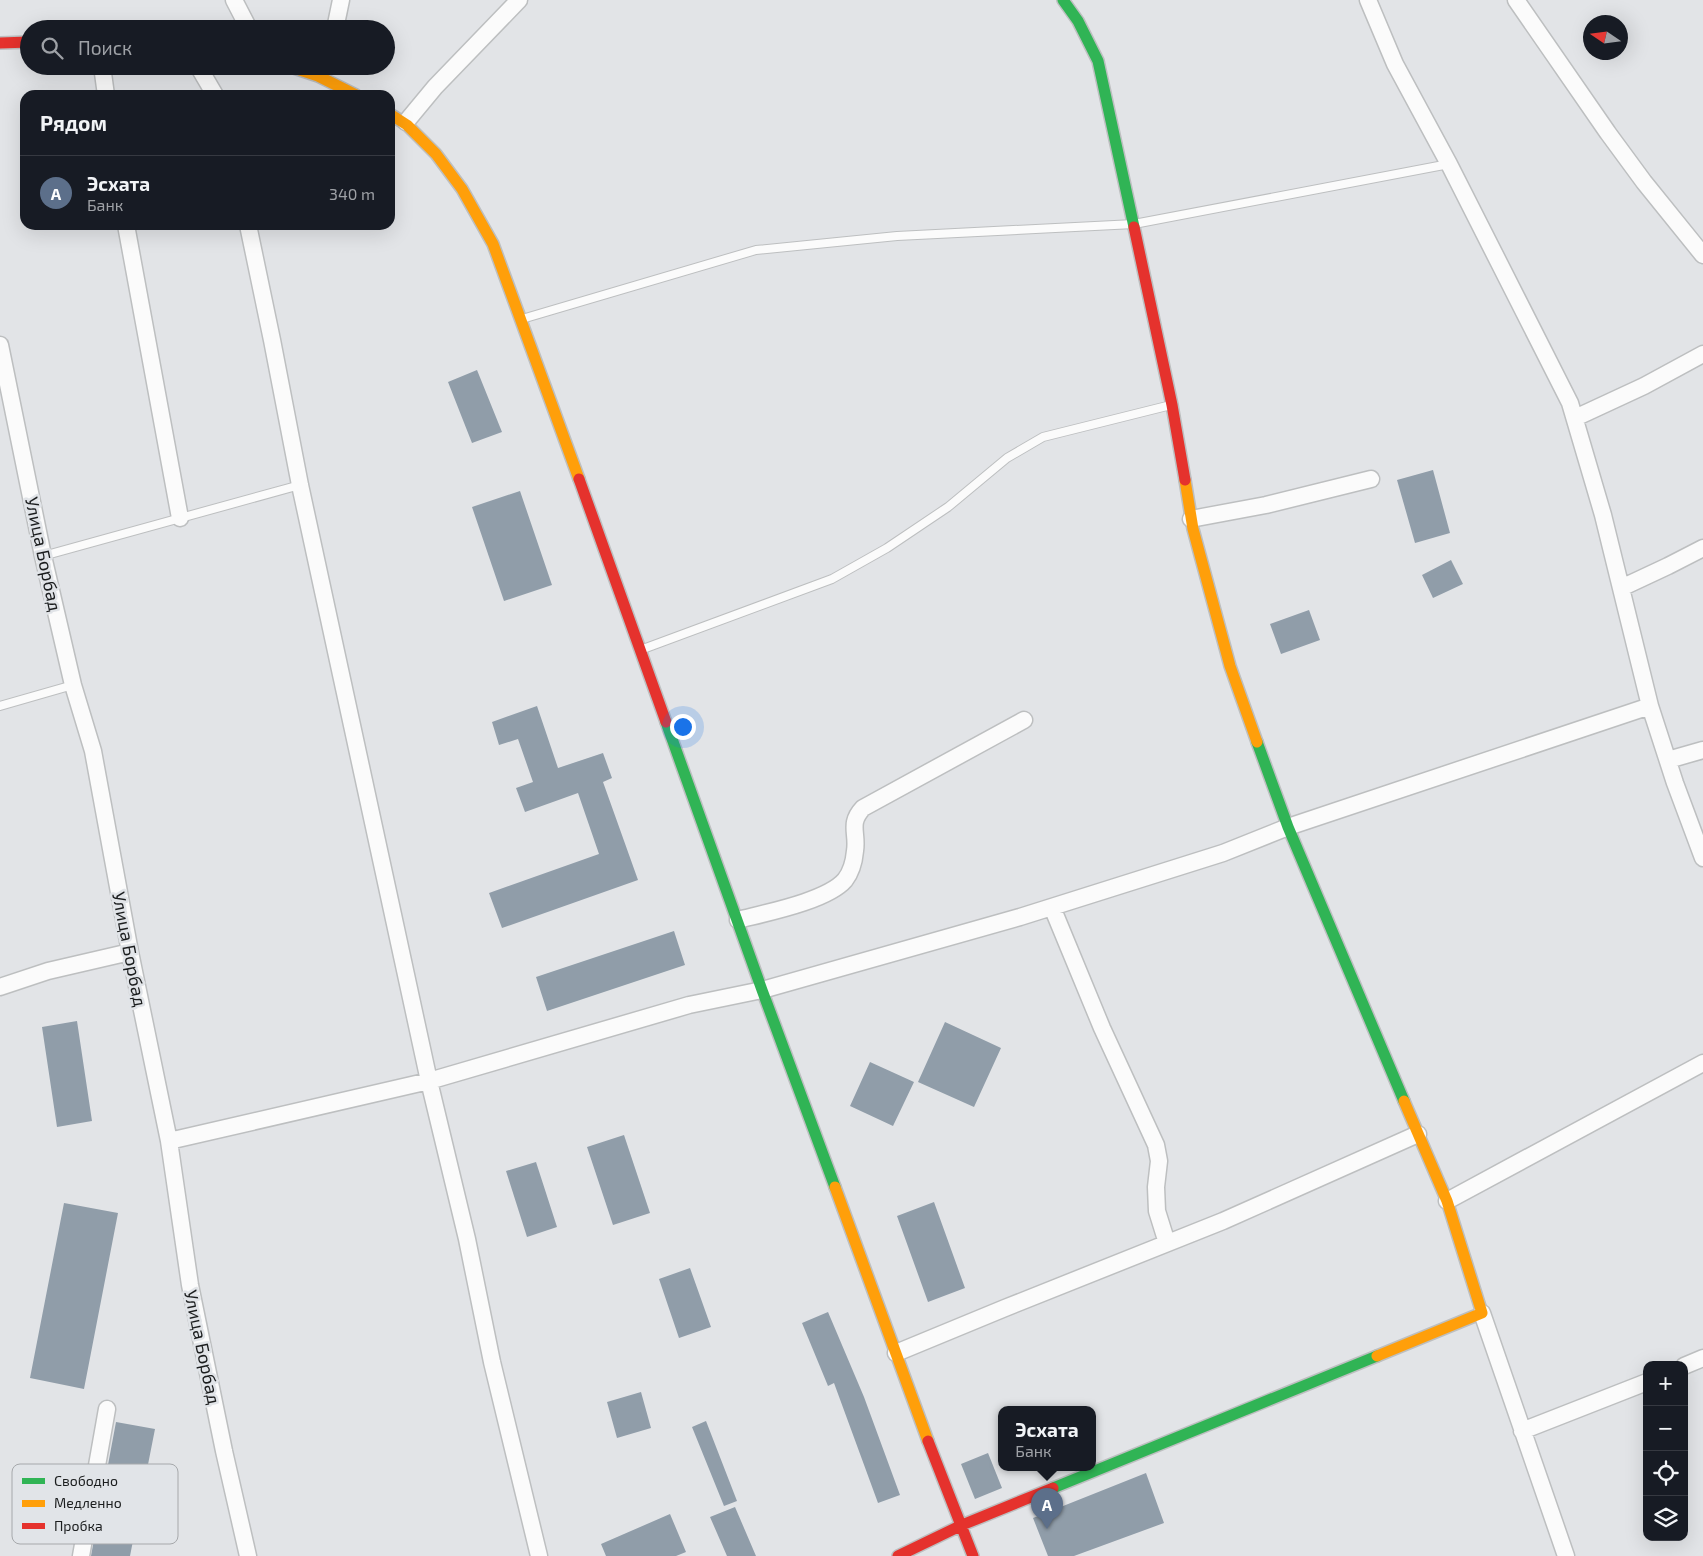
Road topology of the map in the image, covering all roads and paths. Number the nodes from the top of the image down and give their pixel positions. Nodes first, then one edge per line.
1 (341, 0) edge
2 (519, 0) edge
3 (1063, 0) edge
4 (1368, 0) edge
5 (1516, 0) edge
6 (232, 1) edge
7 (244, 20) edge
8 (337, 20) edge
9 (20, 43) edge
10 (0, 44) edge
11 (103, 75) edge
12 (203, 75) edge
13 (326, 75) edge
14 (105, 90) edge
15 (212, 90) edge
16 (348, 90) edge
17 (395, 116) edge
18 (406, 122) junction
19 (1450, 164) junction
20 (1134, 224) junction
21 (127, 230) edge
22 (249, 230) edge
23 (1703, 254) edge
24 (520, 319) junction
25 (0, 345) edge
26 (1703, 354) edge
27 (1172, 405) junction
28 (1574, 418) junction
29 (1371, 479) dead end
30 (300, 484) junction
31 (180, 518) junction
32 (1191, 519) junction
33 (1703, 548) edge
34 (43, 556) junction
35 (1621, 588) junction
36 (641, 650) junction
37 (73, 684) junction
38 (0, 706) edge
39 (1650, 706) junction
40 (1024, 720) dead end
41 (1703, 750) edge
42 (1668, 760) junction
43 (1288, 828) junction
44 (1703, 858) edge
45 (1052, 907) junction
46 (738, 920) junction
47 (130, 952) junction
48 (0, 987) edge
49 (762, 990) junction
50 (1703, 1063) edge
51 (429, 1081) junction
52 (1418, 1134) junction
53 (169, 1140) junction
54 (1447, 1201) junction
55 (1167, 1244) junction
56 (1482, 1314) junction
57 (896, 1353) junction
58 (1703, 1358) edge
59 (1688, 1364) edge
60 (1643, 1384) edge
61 (107, 1409) dead end
62 (1522, 1431) junction
63 (97, 1464) edge
64 (1095, 1471) edge
65 (1096, 1471) edge
66 (962, 1525) junction
67 (248, 1556) edge
68 (539, 1556) edge
69 (898, 1556) edge
70 (973, 1556) edge
71 (1566, 1556) edge

1 - 8 street
2 - 18 street
3 - 20 street
4 - 19 street
5 - 23 street
6 - 7 street
9 - 10 street
11 - 14 street
12 - 15 street
13 - 16 street
17 - 18 street
18 - 24 street
19 - 20 lane
19 - 28 street
20 - 24 lane
20 - 27 street
21 - 31 street
22 - 30 street
24 - 36 street
25 - 34 street, Улица Борбад
26 - 28 street
27 - 32 street
27 - 36 lane
28 - 35 street
29 - 32 street
30 - 31 lane
30 - 51 street
31 - 34 lane
32 - 43 street
33 - 35 street
34 - 37 street, Улица Борбад
35 - 39 street
36 - 46 street
37 - 38 lane
37 - 47 street, Улица Борбад
39 - 42 street
39 - 43 street
40 - 46 street
41 - 42 street
42 - 44 street
43 - 45 street
43 - 52 street
45 - 49 street
45 - 55 street
46 - 49 street
47 - 48 street
47 - 53 street, Улица Борбад
49 - 51 street
49 - 57 street
50 - 54 street
51 - 53 street
51 - 68 street
52 - 54 street
52 - 55 street
53 - 67 street, Улица Борбад
54 - 56 street
55 - 57 street
56 - 62 street
56 - 65 street
57 - 66 street
58 - 59 street
60 - 62 street
61 - 63 street
62 - 71 street
64 - 66 street
66 - 69 street
66 - 70 street

